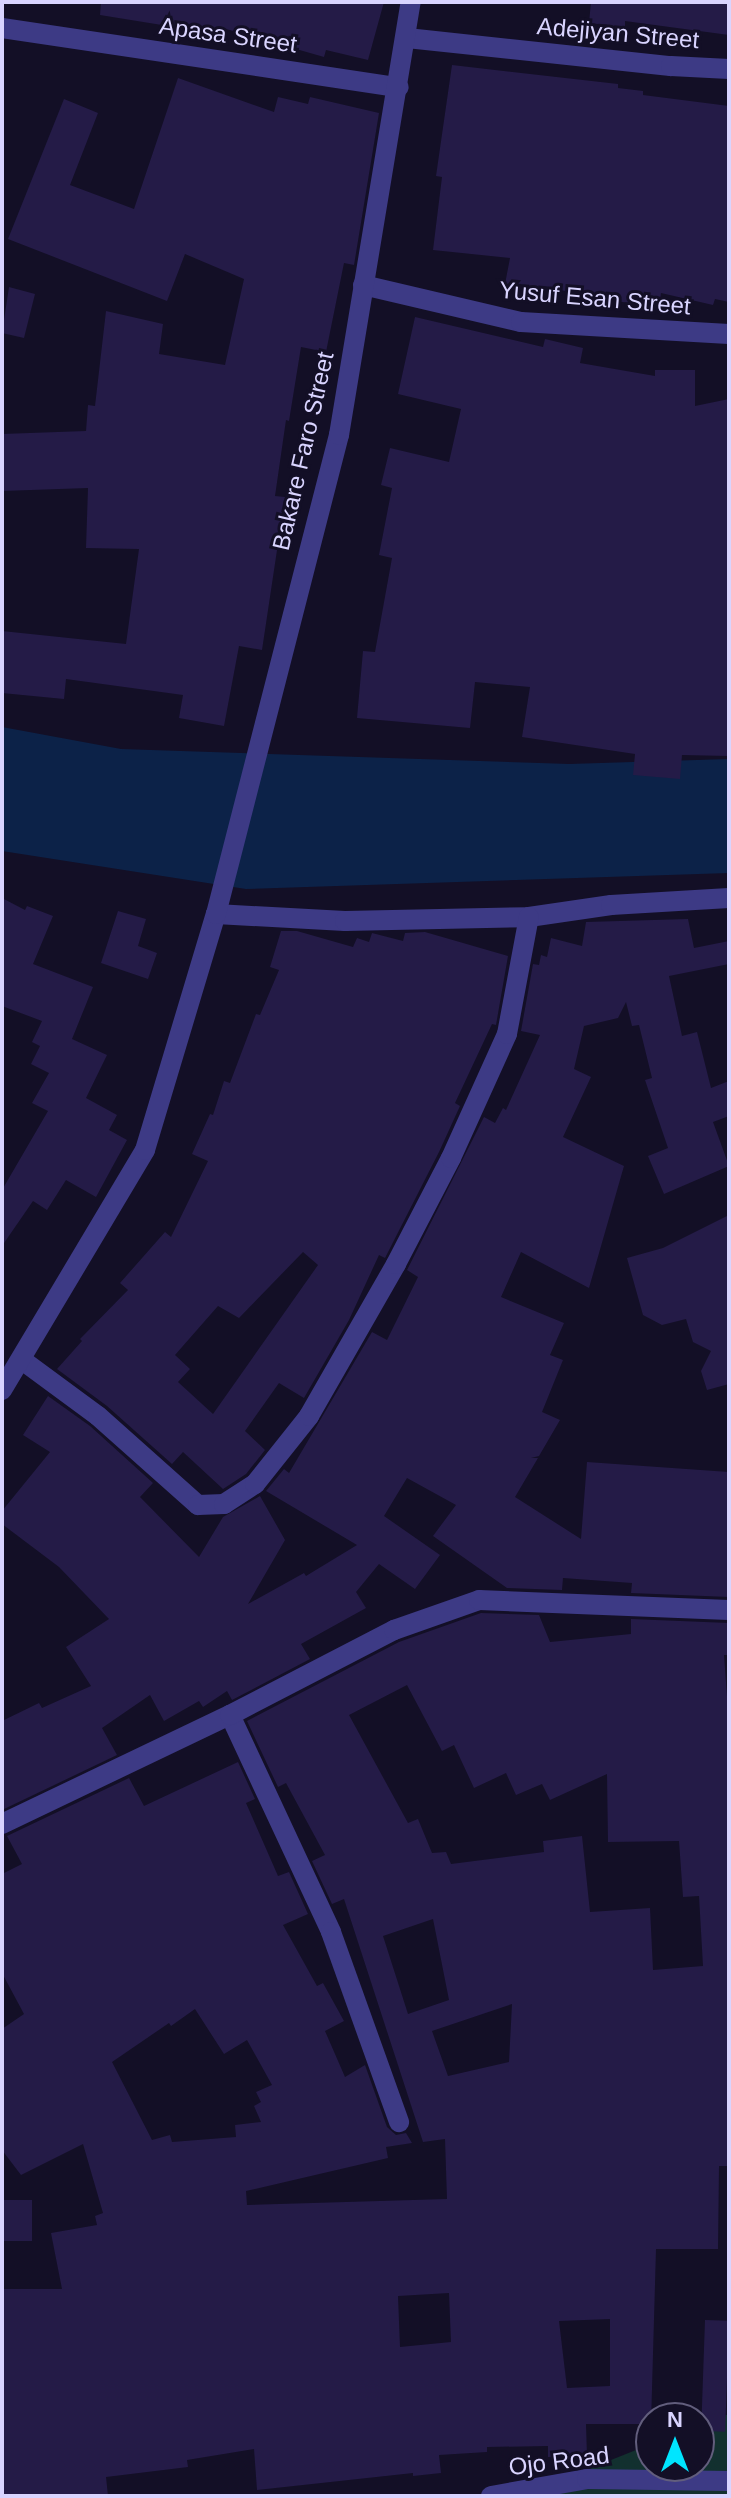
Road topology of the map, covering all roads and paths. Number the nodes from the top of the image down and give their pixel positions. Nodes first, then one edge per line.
1 (411, 2) edge
2 (2, 28) edge
3 (407, 38) junction
4 (729, 69) edge
5 (399, 87) junction
6 (363, 285) junction
7 (729, 334) edge
8 (729, 898) edge
9 (217, 910) junction
10 (529, 917) junction
11 (22, 1360) junction
12 (2, 1390) edge
13 (729, 1610) edge
14 (230, 1715) junction
15 (2, 1824) edge
16 (399, 2122) dead end
17 (729, 2481) edge
18 (491, 2496) edge

1 - 3 street, Bakare Faro Street
2 - 5 street, Apasa Street
3 - 4 street, Adejiyan Street
3 - 5 street, Bakare Faro Street
5 - 6 street, Bakare Faro Street
6 - 7 street, Yusuf Esan Street
6 - 9 street, Bakare Faro Street
8 - 10 street
9 - 10 street
9 - 11 street, Bakare Faro Street
10 - 11 street
11 - 12 street, Bakare Faro Street
13 - 14 street
14 - 15 street
14 - 16 street
17 - 18 street, Ojo Road

